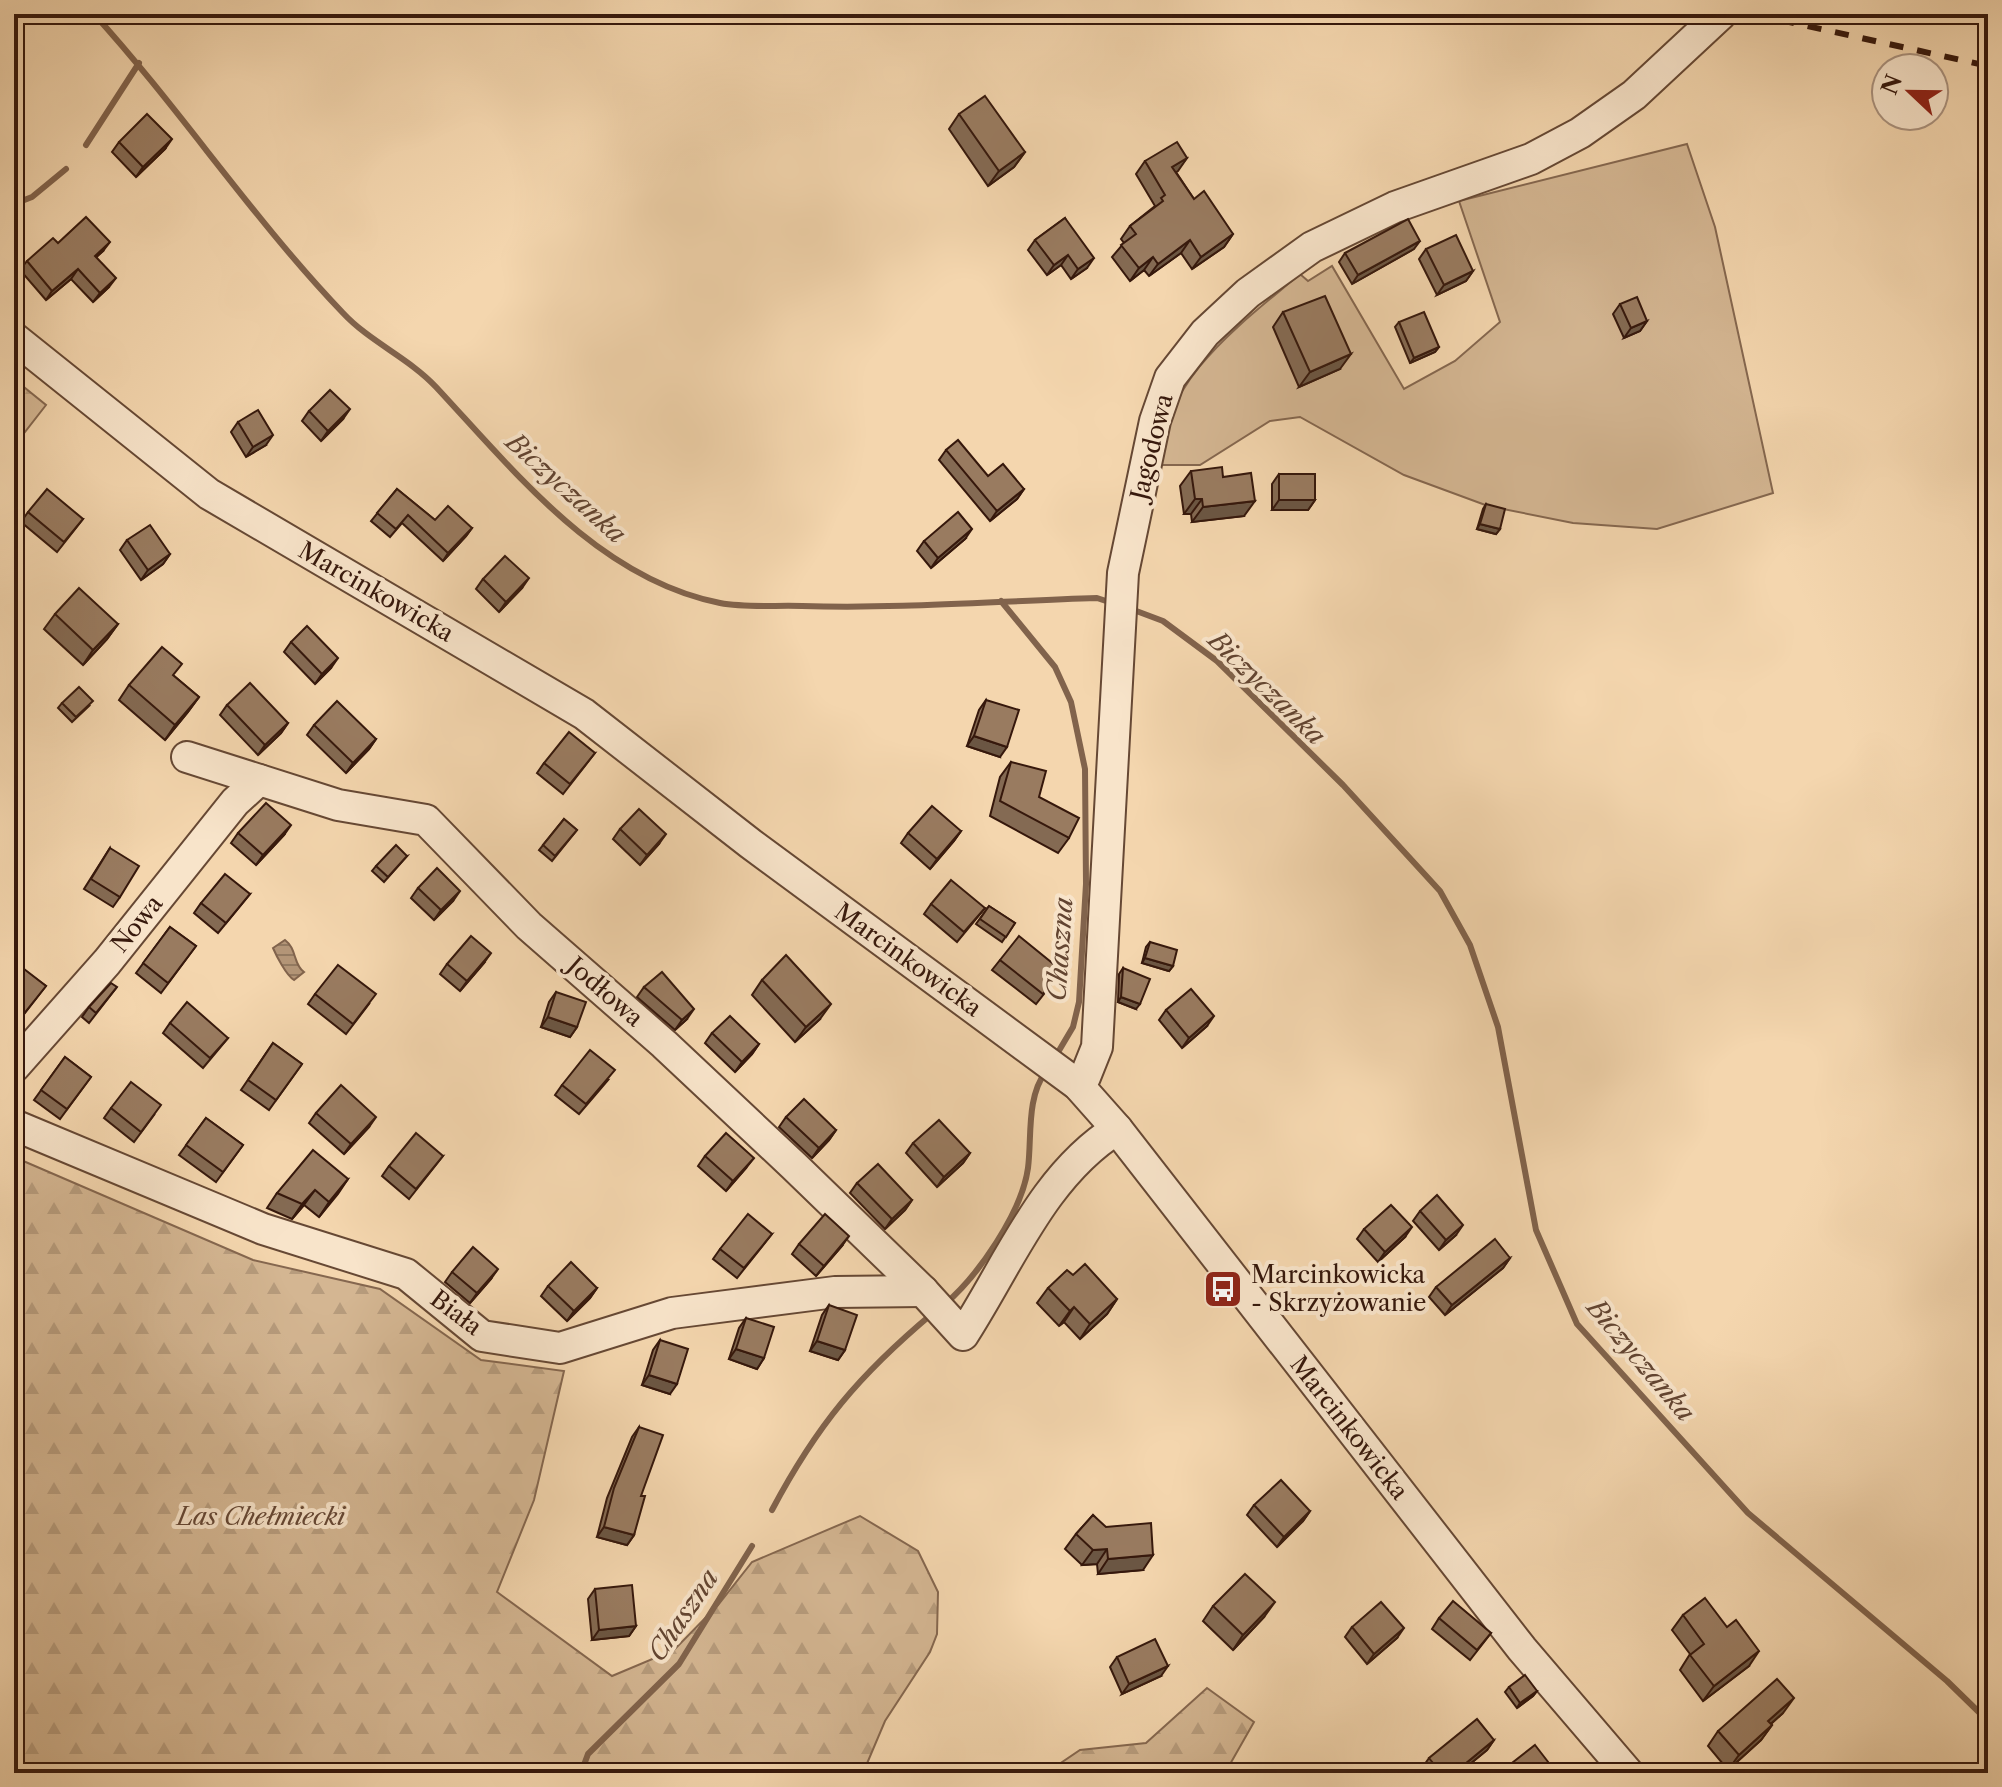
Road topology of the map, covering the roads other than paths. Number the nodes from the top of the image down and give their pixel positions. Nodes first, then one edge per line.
1 (1721, 14) edge
2 (14, 338) edge
3 (187, 757) dead end
4 (259, 780) junction
5 (14, 1067) edge
6 (1060, 1072) junction
7 (14, 1125) edge
8 (1117, 1129) junction
9 (942, 1312) junction
10 (1628, 1773) edge

1 - 6 street, Jagodowa
2 - 6 street, Marcinkowicka
3 - 4 street, Jodłowa
4 - 5 street, Nowa
4 - 9 street, Jodłowa
6 - 8 street, Marcinkowicka
7 - 9 street, Biała
8 - 9 street
8 - 10 street, Marcinkowicka

